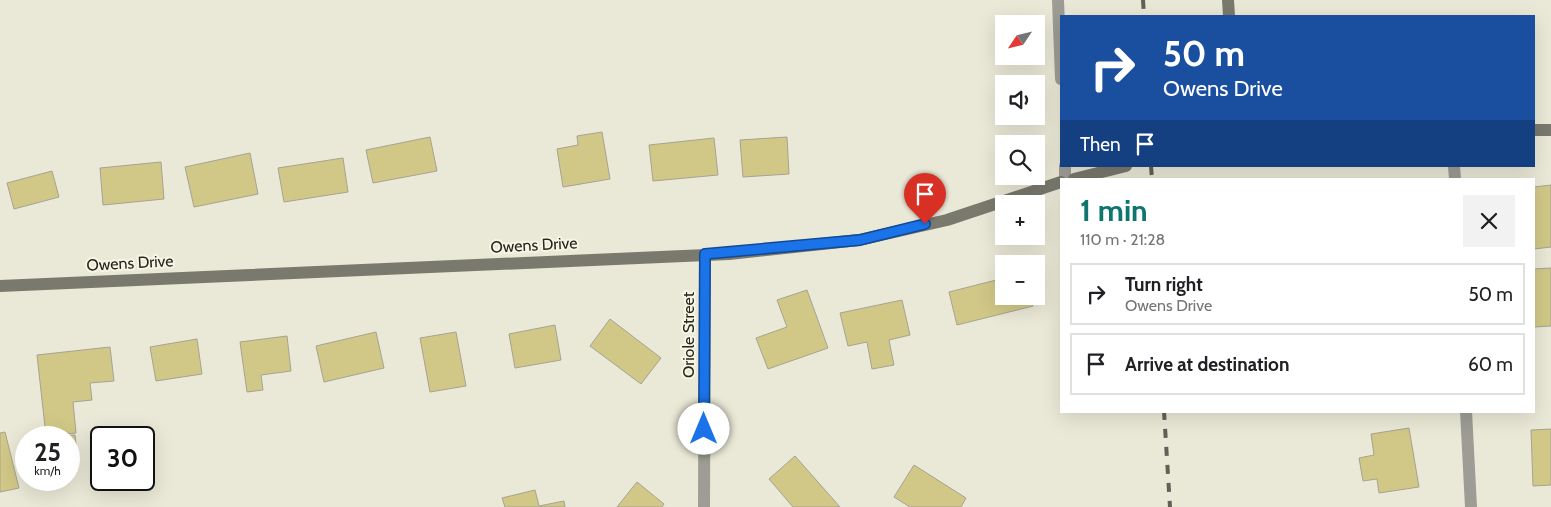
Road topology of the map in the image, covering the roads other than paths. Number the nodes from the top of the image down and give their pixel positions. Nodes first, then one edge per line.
1 (1058, 0) edge
2 (1228, 0) edge
3 (1229, 15) edge
4 (1060, 53) edge
5 (1535, 130) edge
6 (1551, 130) edge
7 (1122, 167) edge
8 (1078, 178) edge
9 (1060, 182) edge
10 (705, 254) junction
11 (0, 286) edge
12 (1466, 413) edge
13 (704, 507) edge
14 (1471, 507) edge

1 - 4 street
2 - 3 street
5 - 6 street
7 - 8 street
9 - 10 street, Owens Drive
10 - 11 street, Owens Drive
10 - 13 street, Oriole Street
12 - 14 street

